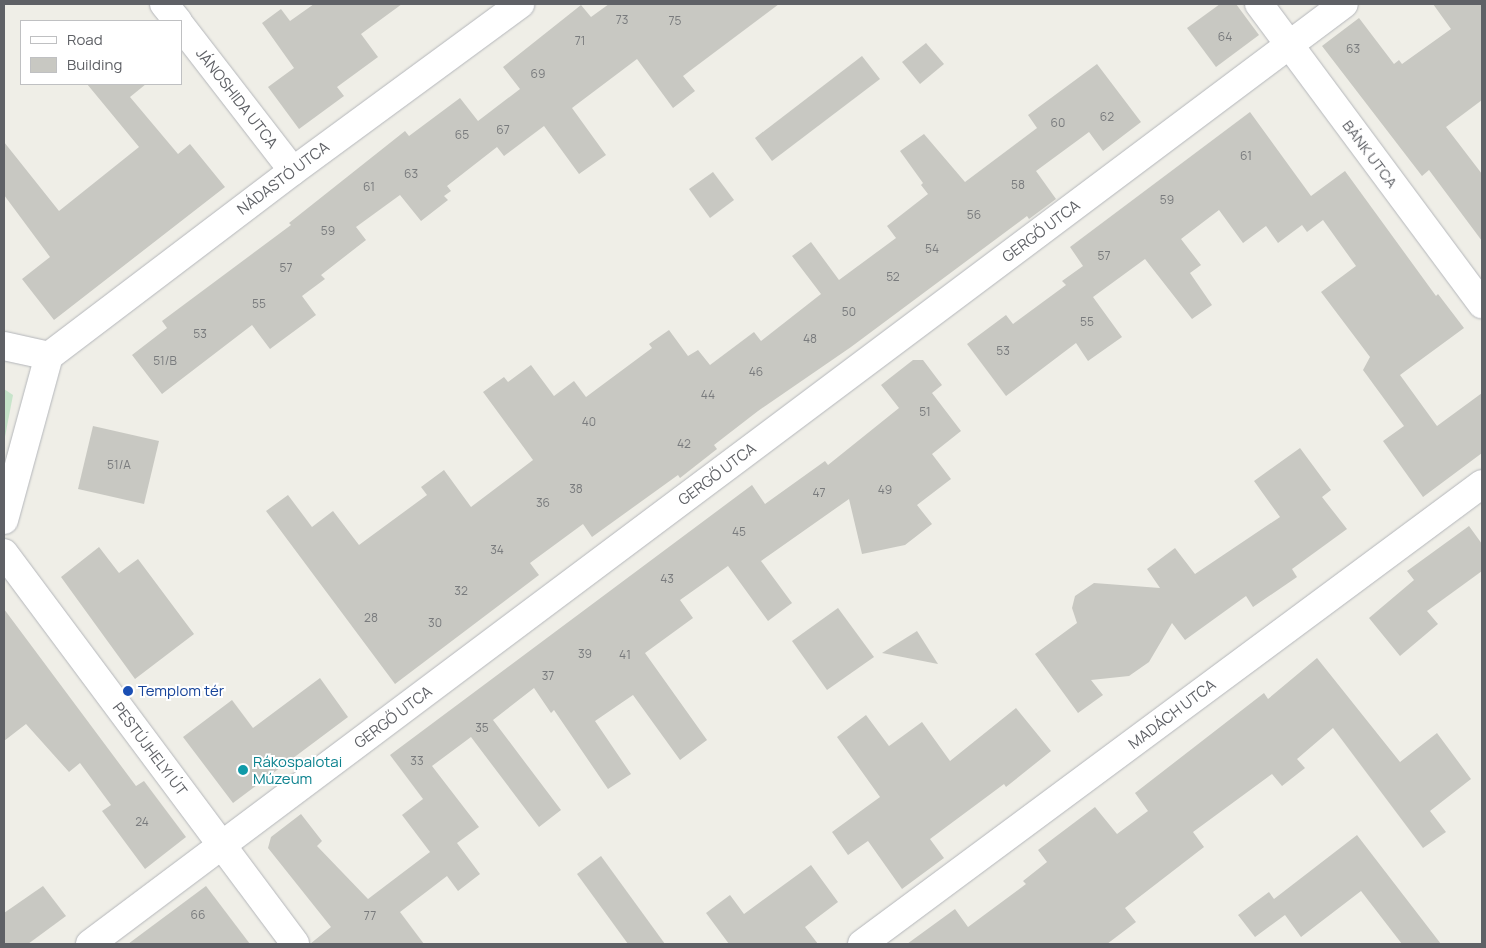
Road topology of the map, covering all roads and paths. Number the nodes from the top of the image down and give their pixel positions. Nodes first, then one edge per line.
1 (164, 4) edge
2 (520, 4) edge
3 (1259, 4) edge
4 (1344, 4) edge
5 (177, 20) edge
6 (182, 27) edge
7 (1289, 45) junction
8 (292, 171) junction
9 (1482, 304) edge
10 (4, 346) edge
11 (49, 356) junction
12 (1482, 484) edge
13 (4, 520) edge
14 (4, 553) edge
15 (222, 845) junction
16 (90, 944) edge
17 (295, 944) edge
18 (862, 944) edge

1 - 5 street
2 - 8 street, NÁDASTÓ UTCA
3 - 7 street, BÁNK UTCA
4 - 7 street, GERGŐ UTCA
6 - 8 street, JÁNOSHIDA UTCA
7 - 9 street, BÁNK UTCA
7 - 15 street, GERGŐ UTCA
8 - 11 street, NÁDASTÓ UTCA
10 - 11 street
11 - 13 street
12 - 18 street, MADÁCH UTCA
14 - 15 street, PESTÚJHELYI ÚT
15 - 16 street, GERGŐ UTCA
15 - 17 street, PESTÚJHELYI ÚT

